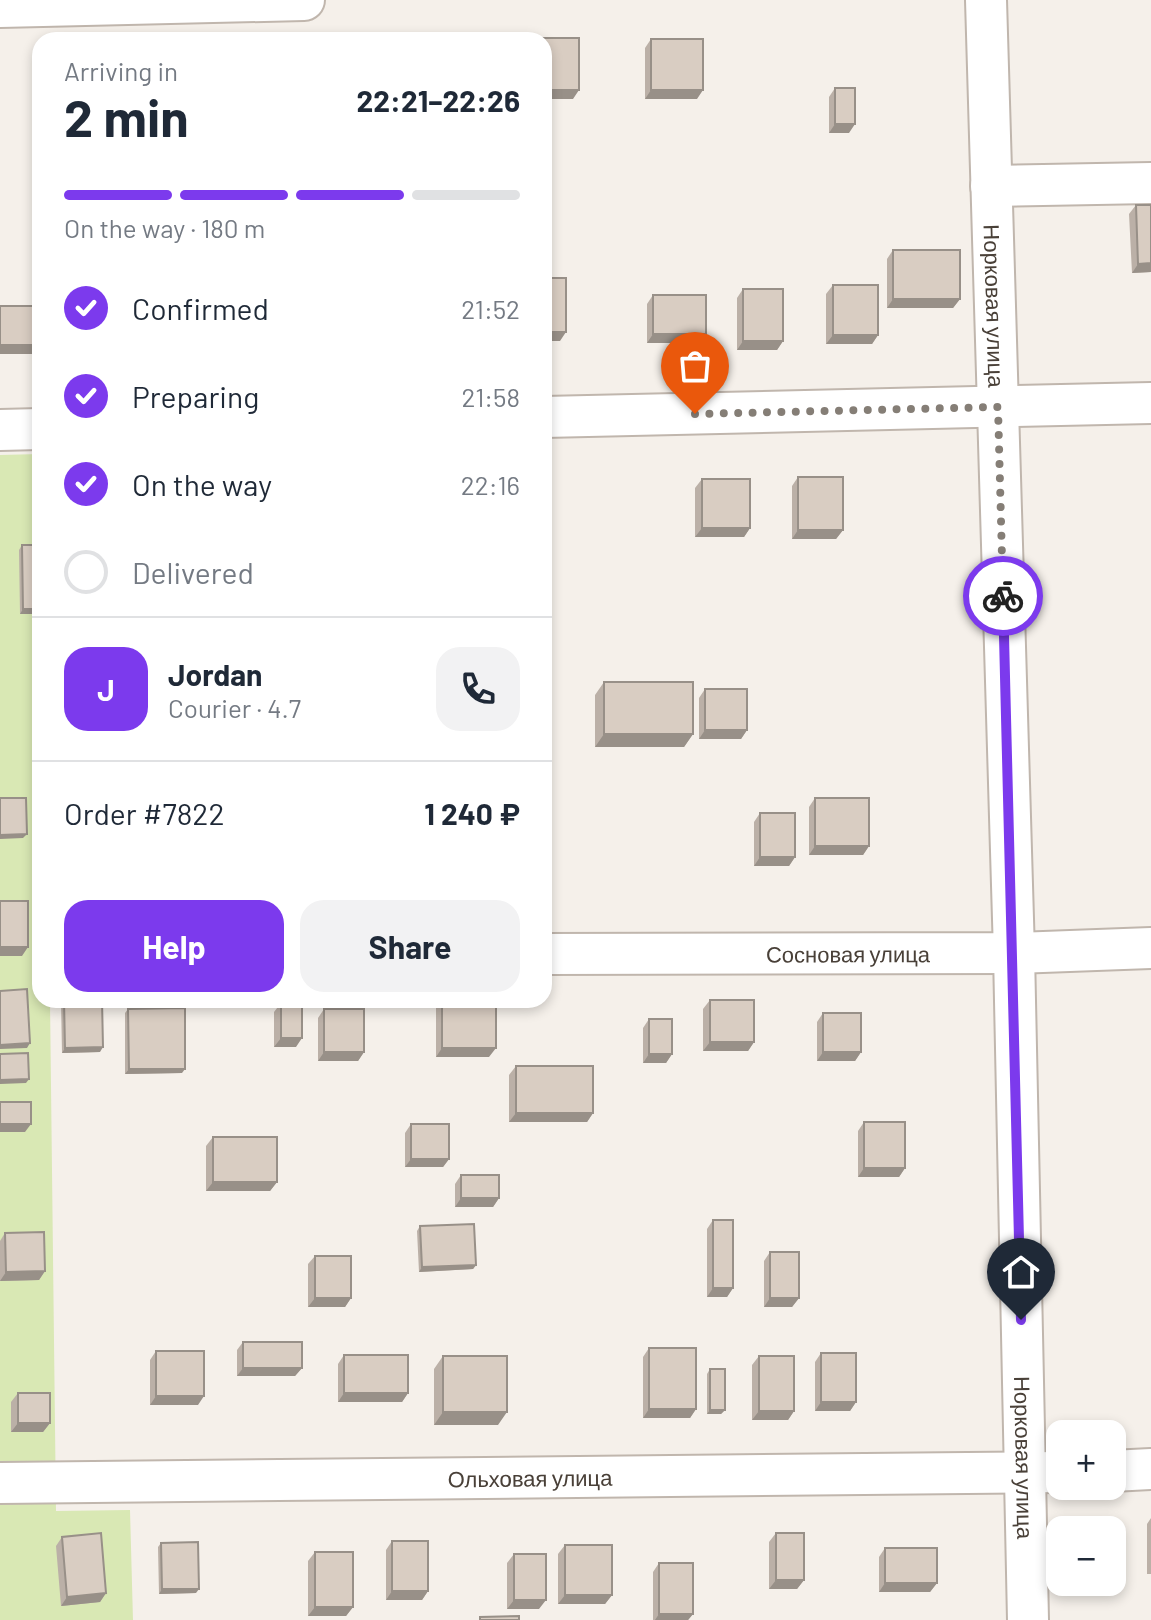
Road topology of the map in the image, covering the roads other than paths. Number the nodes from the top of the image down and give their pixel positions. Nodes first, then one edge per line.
1 (304, 0) edge
2 (986, 0) edge
3 (0, 7) edge
4 (1151, 183) edge
5 (991, 186) junction
6 (1151, 403) edge
7 (998, 407) junction
8 (552, 417) edge
9 (32, 429) edge
10 (0, 430) edge
11 (1151, 948) edge
12 (1014, 953) junction
13 (552, 954) edge
14 (1151, 1469) edge
15 (1126, 1470) edge
16 (1042, 1472) edge
17 (0, 1483) edge
18 (1028, 1620) edge

1 - 3 street
2 - 5 street, Норковая улица
4 - 5 street
5 - 7 street, Норковая улица
6 - 7 street
7 - 8 street
7 - 12 street, Норковая улица
9 - 10 street
11 - 12 street, Сосновая улица
12 - 13 street, Сосновая улица
12 - 16 street, Норковая улица
14 - 15 street
16 - 17 street, Ольховая улица
16 - 18 street, Норковая улица

